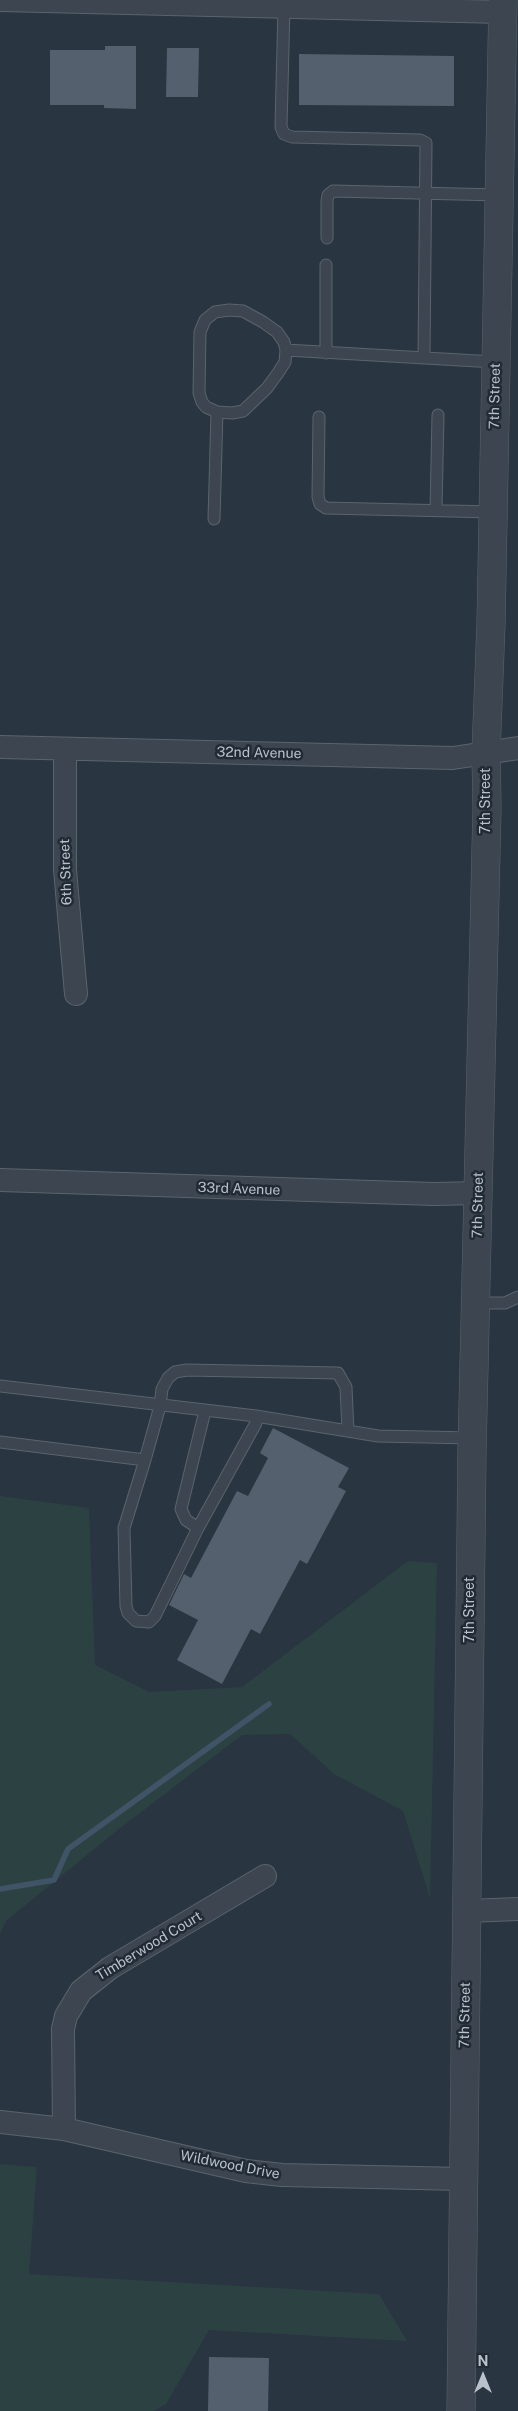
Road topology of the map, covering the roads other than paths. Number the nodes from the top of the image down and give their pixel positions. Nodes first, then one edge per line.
1 (2, 0) edge
2 (502, 6) edge
3 (284, 7) junction
4 (427, 193) junction
5 (499, 195) junction
6 (327, 238) dead end
7 (326, 265) dead end
8 (286, 350) junction
9 (326, 353) junction
10 (424, 358) junction
11 (495, 362) junction
12 (217, 412) junction
13 (438, 415) dead end
14 (319, 417) dead end
15 (436, 510) junction
16 (493, 512) junction
17 (214, 520) dead end
18 (0, 747) edge
19 (518, 748) edge
20 (65, 749) junction
21 (486, 753) junction
22 (76, 994) dead end
23 (0, 1180) edge
24 (478, 1193) junction
25 (518, 1297) edge
26 (476, 1303) junction
27 (0, 1386) edge
28 (160, 1406) junction
29 (205, 1411) junction
30 (256, 1416) junction
31 (348, 1431) junction
32 (472, 1438) junction
33 (0, 1442) edge
34 (145, 1460) junction
35 (198, 1528) junction
36 (265, 1876) dead end
37 (518, 1909) edge
38 (467, 1911) junction
39 (0, 2122) edge
40 (64, 2129) junction
41 (462, 2179) junction
42 (460, 2411) edge

1 - 3 street
2 - 3 street
2 - 5 street, 7th Street
3 - 4 lane
4 - 5 lane
4 - 6 lane
4 - 10 lane
5 - 11 street, 7th Street
7 - 9 lane
8 - 9 lane
8 - 12 lane
8 - 12 lane
9 - 10 lane
10 - 11 lane
11 - 16 street, 7th Street
12 - 17 lane
13 - 15 lane
14 - 15 lane
15 - 16 lane
16 - 21 street, 7th Street
18 - 20 street, 32nd Avenue
19 - 21 street, 32nd Avenue
20 - 21 street, 32nd Avenue
20 - 22 street, 6th Street
21 - 24 street, 7th Street
23 - 24 street, 33rd Avenue
24 - 26 street, 7th Street
25 - 26 lane
26 - 32 street, 7th Street
27 - 28 lane
28 - 29 lane
28 - 31 lane
28 - 34 lane
29 - 30 lane
29 - 35 lane
30 - 31 lane
30 - 35 lane
31 - 32 lane
32 - 38 street, 7th Street
33 - 34 lane
34 - 35 lane
36 - 40 street, Timberwood Court
37 - 38 street
38 - 41 street, 7th Street
39 - 40 street, Wildwood Drive
40 - 41 street, Wildwood Drive
41 - 42 street, 7th Street

